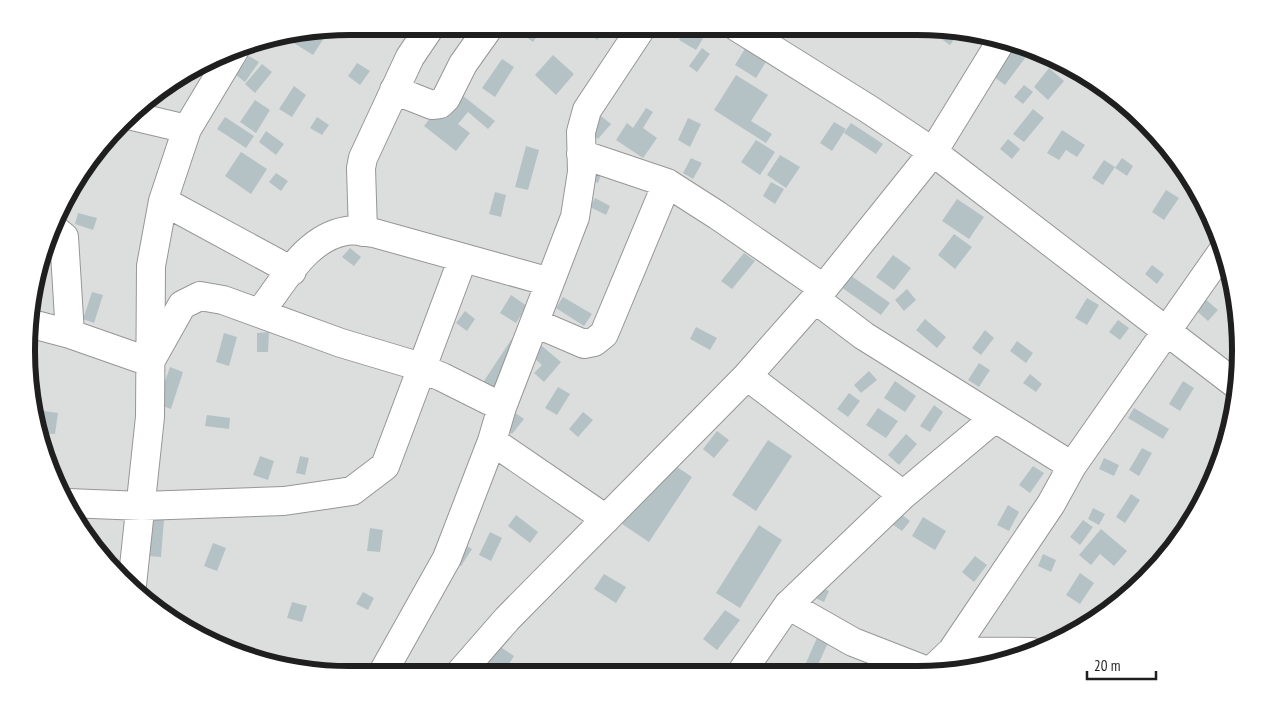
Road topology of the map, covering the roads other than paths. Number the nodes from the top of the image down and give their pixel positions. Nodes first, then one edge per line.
1 (425, 35) edge
2 (484, 35) edge
3 (637, 35) edge
4 (750, 35) edge
5 (998, 46) edge
6 (229, 60) edge
7 (394, 90) junction
8 (137, 117) edge
9 (187, 129) junction
10 (933, 152) junction
11 (581, 154) junction
12 (666, 184) junction
13 (163, 201) junction
14 (58, 232) edge
15 (363, 232) junction
16 (463, 258) junction
17 (1218, 258) edge
18 (292, 271) junction
19 (550, 282) junction
20 (819, 294) junction
21 (260, 312) junction
22 (535, 323) junction
23 (36, 325) edge
24 (1166, 330) junction
25 (70, 334) junction
26 (150, 362) junction
27 (422, 369) junction
28 (746, 376) junction
29 (1230, 380) edge
30 (502, 407) junction
31 (995, 418) junction
32 (492, 441) junction
33 (1072, 466) junction
34 (903, 495) junction
35 (75, 503) edge
36 (142, 506) junction
37 (606, 519) junction
38 (133, 579) edge
39 (788, 605) junction
40 (952, 652) junction
41 (1008, 652) edge
42 (938, 665) edge
43 (386, 666) edge
44 (466, 666) edge
45 (746, 666) edge
46 (915, 666) edge

1 - 7 street
2 - 7 street
3 - 11 street
4 - 10 street
5 - 10 street
6 - 9 street
7 - 15 street
8 - 9 street
9 - 13 street
10 - 20 street
10 - 24 street
11 - 12 street
11 - 19 street
12 - 20 street
12 - 22 street
13 - 18 street
13 - 26 street
14 - 25 street
15 - 16 street
15 - 18 street
16 - 19 street
16 - 27 street
17 - 24 street
18 - 21 street
19 - 22 street
20 - 28 street
20 - 31 street
21 - 26 street
21 - 27 street
22 - 30 street
23 - 25 street
24 - 29 street
24 - 33 street
25 - 26 street
26 - 36 street
27 - 30 street
27 - 36 street
28 - 34 street
28 - 37 street
30 - 32 street
31 - 33 street
31 - 34 street
32 - 37 street
32 - 43 street
33 - 40 street
34 - 39 street
35 - 36 street
36 - 38 street
37 - 44 street
39 - 45 street
39 - 46 street
40 - 41 street
40 - 42 street

